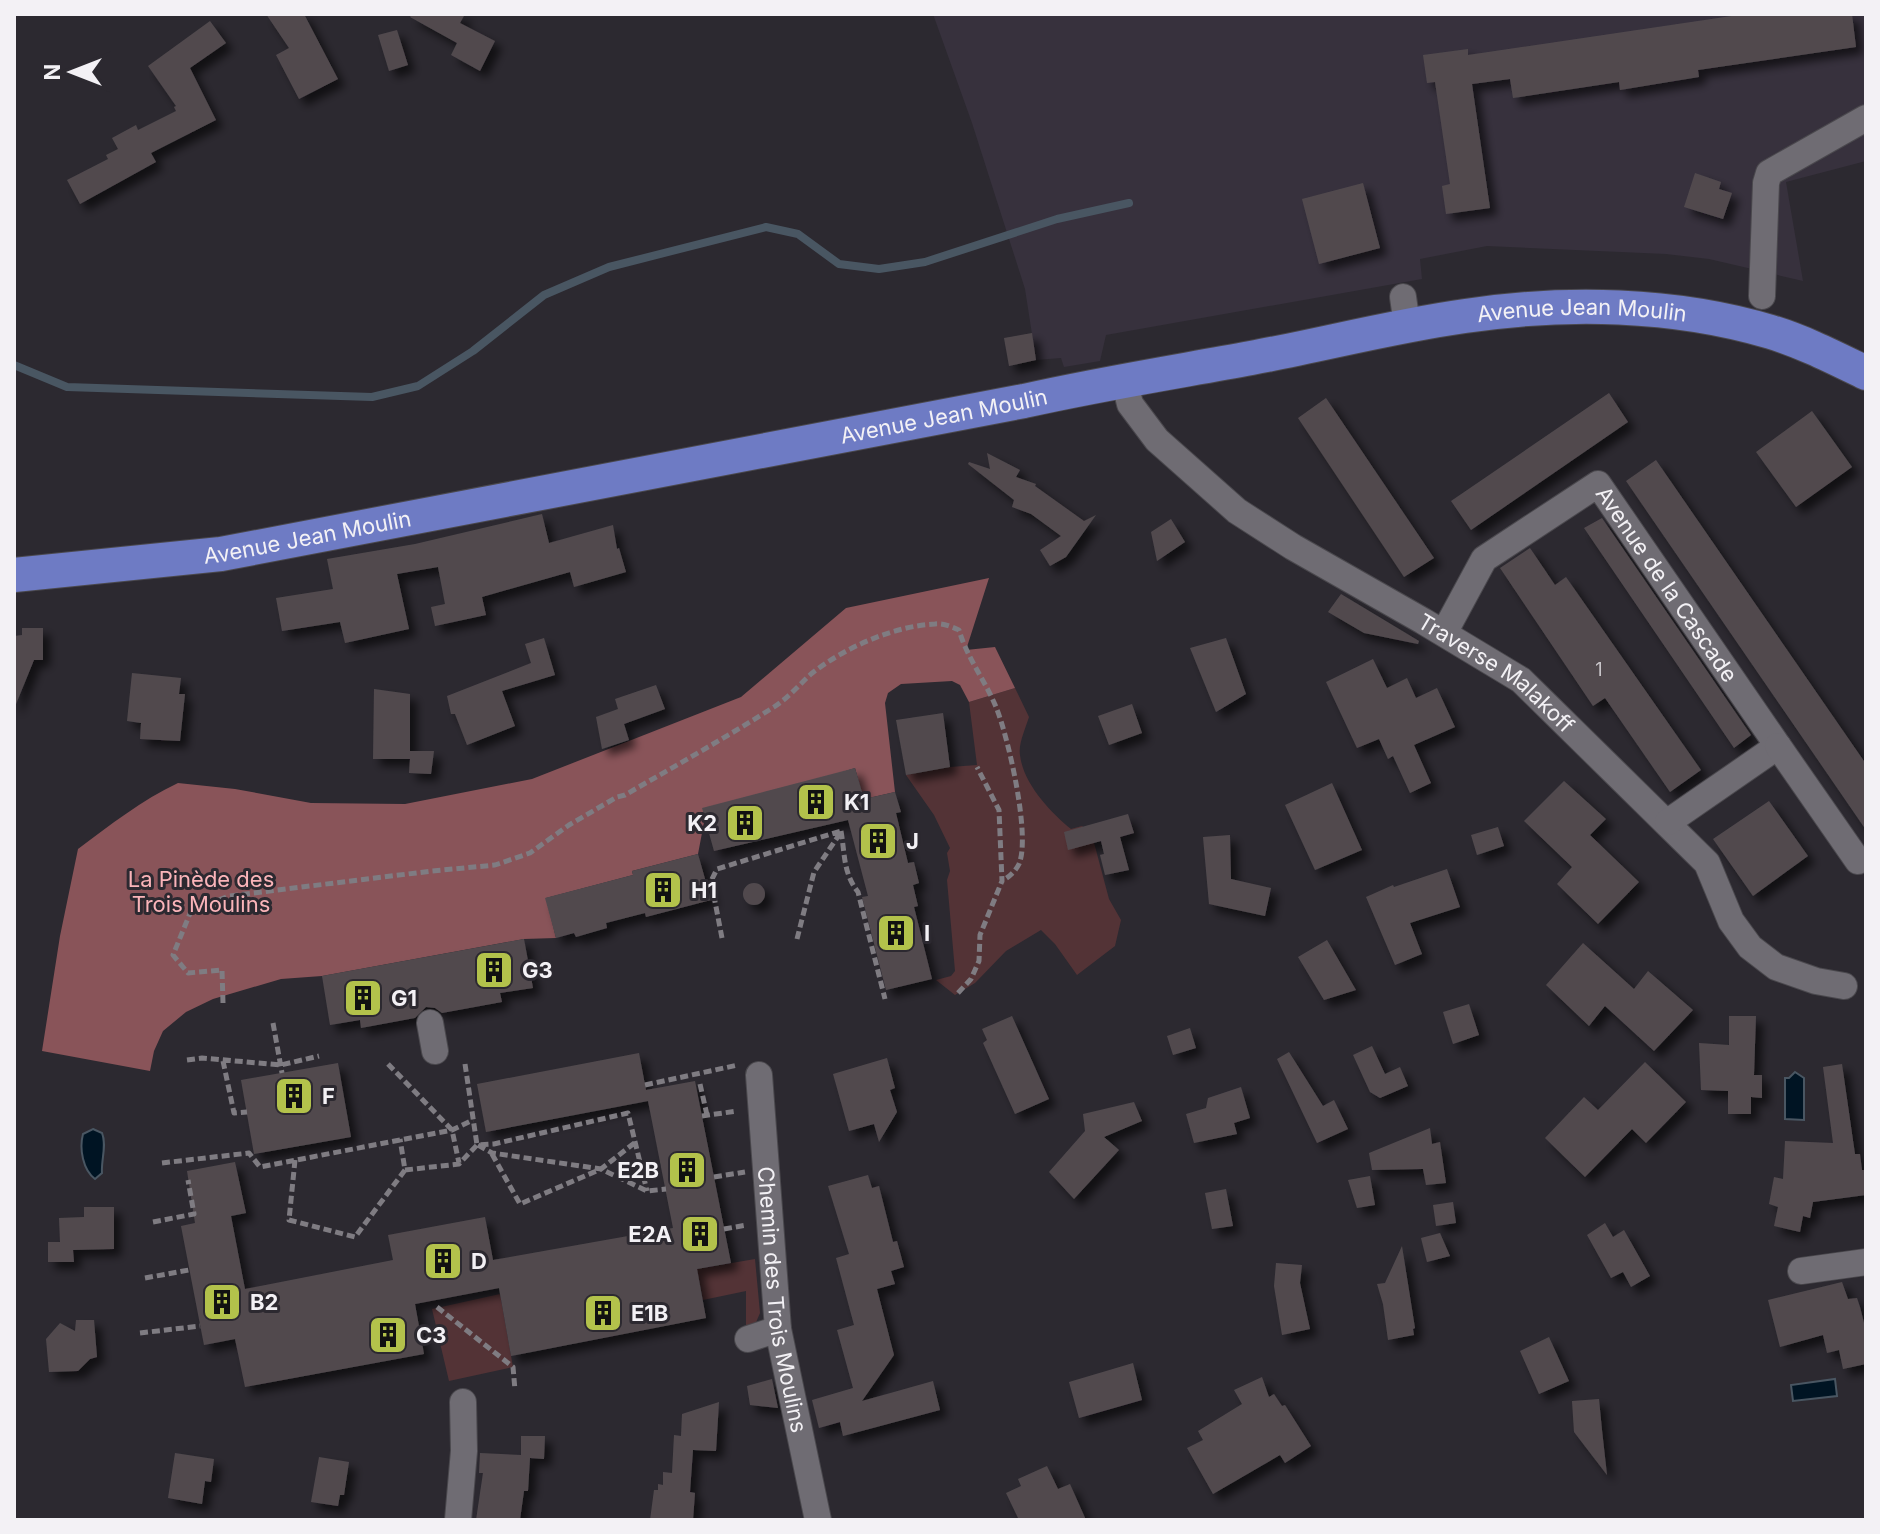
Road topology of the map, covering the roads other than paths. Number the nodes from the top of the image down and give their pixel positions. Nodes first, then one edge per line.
1 (1866, 118) edge
2 (1762, 296) dead end
3 (1866, 373) edge
4 (1124, 379) junction
5 (14, 575) edge
6 (1444, 633) junction
7 (1778, 746) junction
8 (1668, 822) junction
9 (1858, 861) dead end
10 (1853, 987) edge
11 (430, 1023) dead end
12 (435, 1051) dead end
13 (753, 1069) road end
14 (1866, 1262) edge
15 (1801, 1271) dead end
16 (778, 1329) junction
17 (748, 1339) dead end
18 (463, 1402) dead end
19 (458, 1520) edge
20 (818, 1520) edge

1 - 2 street
3 - 4 main road, Avenue Jean Moulin
4 - 5 main road, Avenue Jean Moulin
4 - 6 street, Traverse Malakoff
6 - 7 street, Avenue de la Cascade
6 - 8 street, Traverse Malakoff
7 - 8 street
7 - 9 street, Avenue de la Cascade
8 - 10 street, Traverse Malakoff
11 - 12 street
13 - 16 street, Chemin des Trois Moulins
14 - 15 street
16 - 17 street
16 - 20 street, Chemin des Trois Moulins
18 - 19 street

